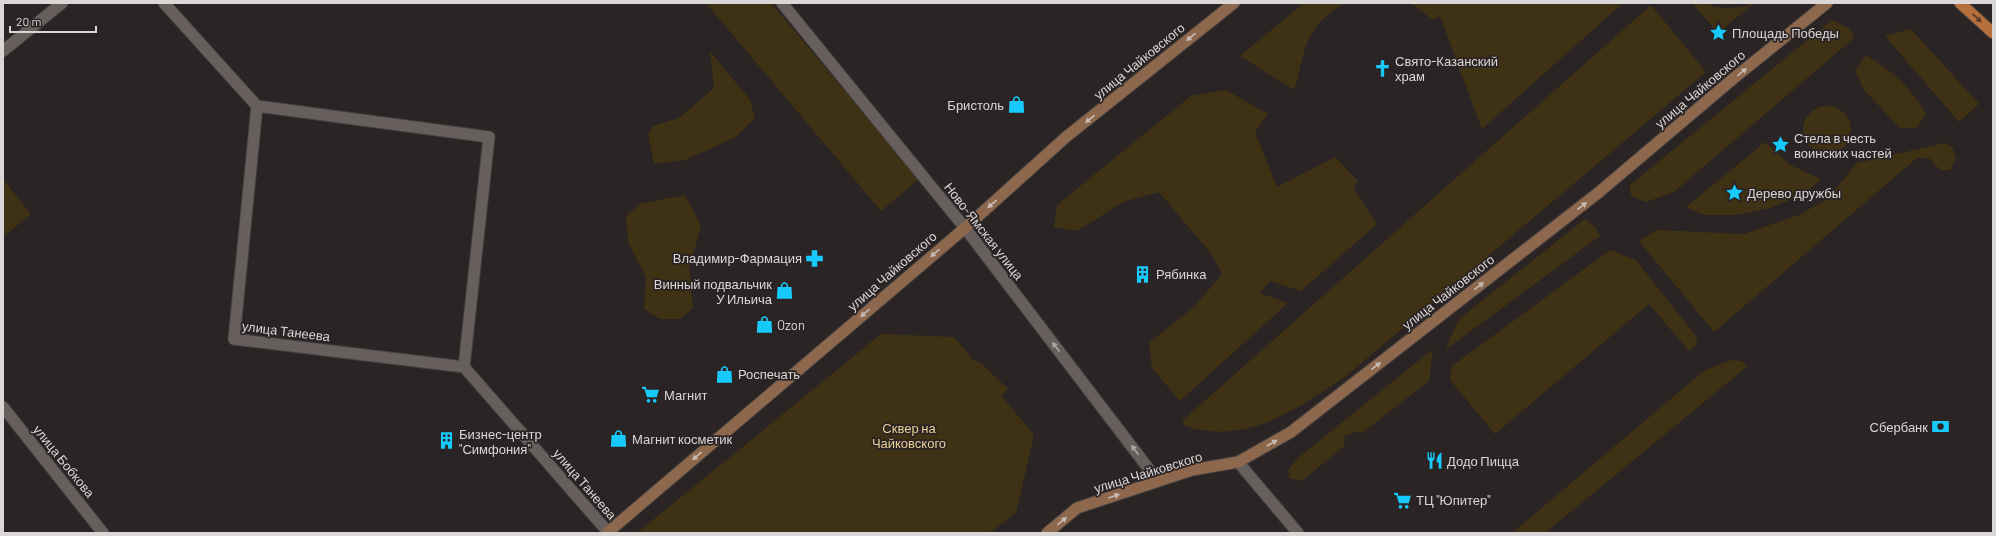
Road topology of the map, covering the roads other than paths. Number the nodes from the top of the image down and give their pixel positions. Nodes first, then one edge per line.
1 (62, 3) edge
2 (164, 3) edge
3 (782, 3) edge
4 (1234, 3) edge
5 (1827, 3) edge
6 (1960, 3) edge
7 (1993, 33) edge
8 (3, 51) edge
9 (257, 106) junction
10 (965, 228) junction
11 (464, 367) junction
12 (3, 407) edge
13 (1238, 462) junction
14 (1158, 481) junction
15 (103, 533) edge
16 (608, 533) edge
17 (1047, 533) edge
18 (1298, 533) edge

1 - 8 street
2 - 9 street
3 - 10 street, Ново-Ямская улица
4 -> 10 main road, улица Чайковского
13 -> 5 main road, улица Чайковского
6 -> 7 main road
9 - 11 street
9 - 11 street, улица Танеева
14 -> 10 street, Ново-Ямская улица
10 -> 16 main road, улица Чайковского
11 - 16 street, улица Танеева
12 - 15 street, улица Бобкова
13 - 14 main road, улица Чайковского
13 - 18 street
17 -> 14 main road, улица Чайковского

